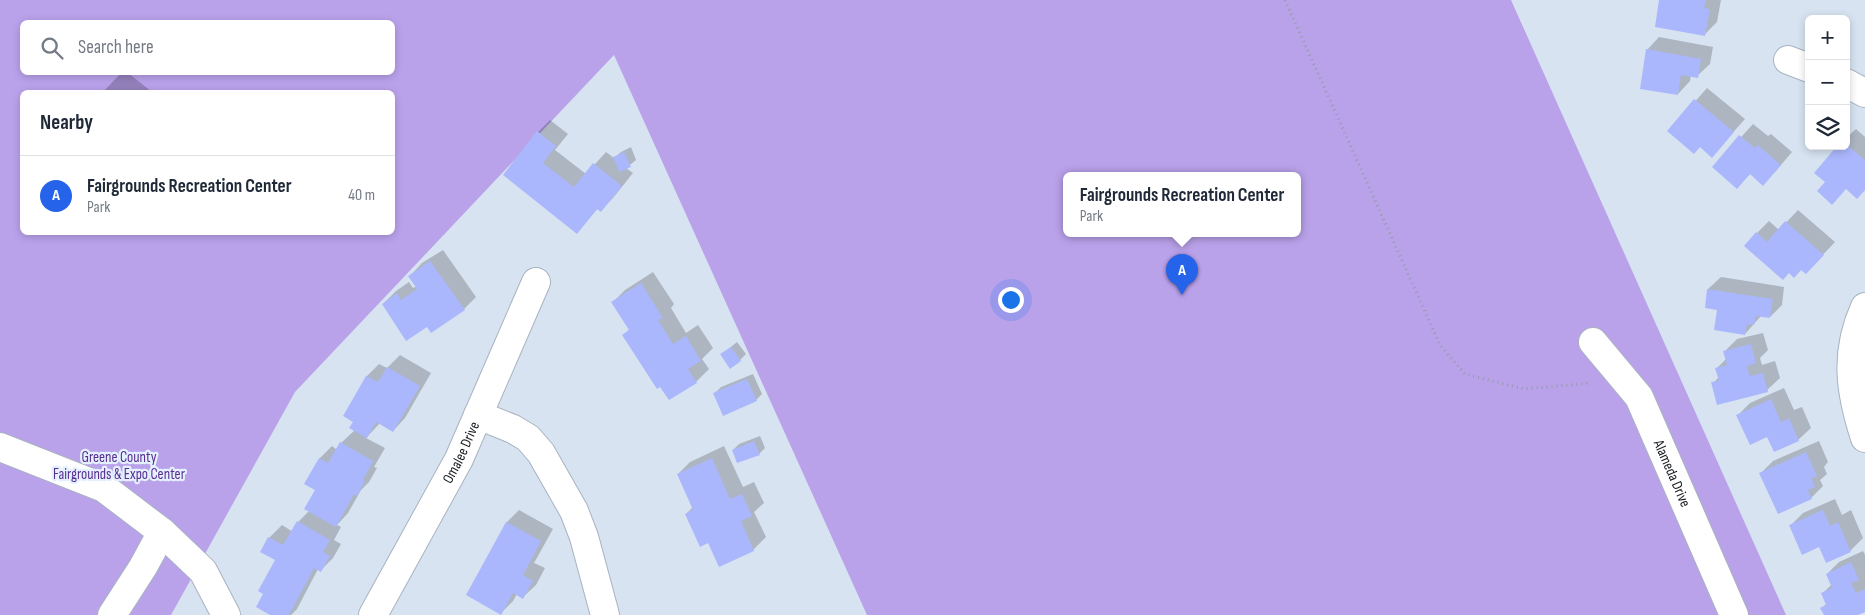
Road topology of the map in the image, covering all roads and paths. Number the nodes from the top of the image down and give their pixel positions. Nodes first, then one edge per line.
1 (1284, 0) edge
2 (1850, 85) edge
3 (1865, 93) edge
4 (536, 282) dead end
5 (1865, 307) edge
6 (1593, 342) dead end
7 (1593, 382) dead end
8 (478, 415) junction
9 (1865, 438) edge
10 (0, 447) edge
11 (162, 532) junction
12 (112, 615) edge
13 (226, 615) edge
14 (373, 615) edge
15 (605, 615) edge
16 (1734, 615) edge

1 - 7 path
2 - 3 street
4 - 8 street, Omalee Drive
5 - 9 street
6 - 16 street, Alameda Drive
8 - 14 street, Omalee Drive
8 - 15 street
10 - 11 street
11 - 12 street
11 - 13 street

